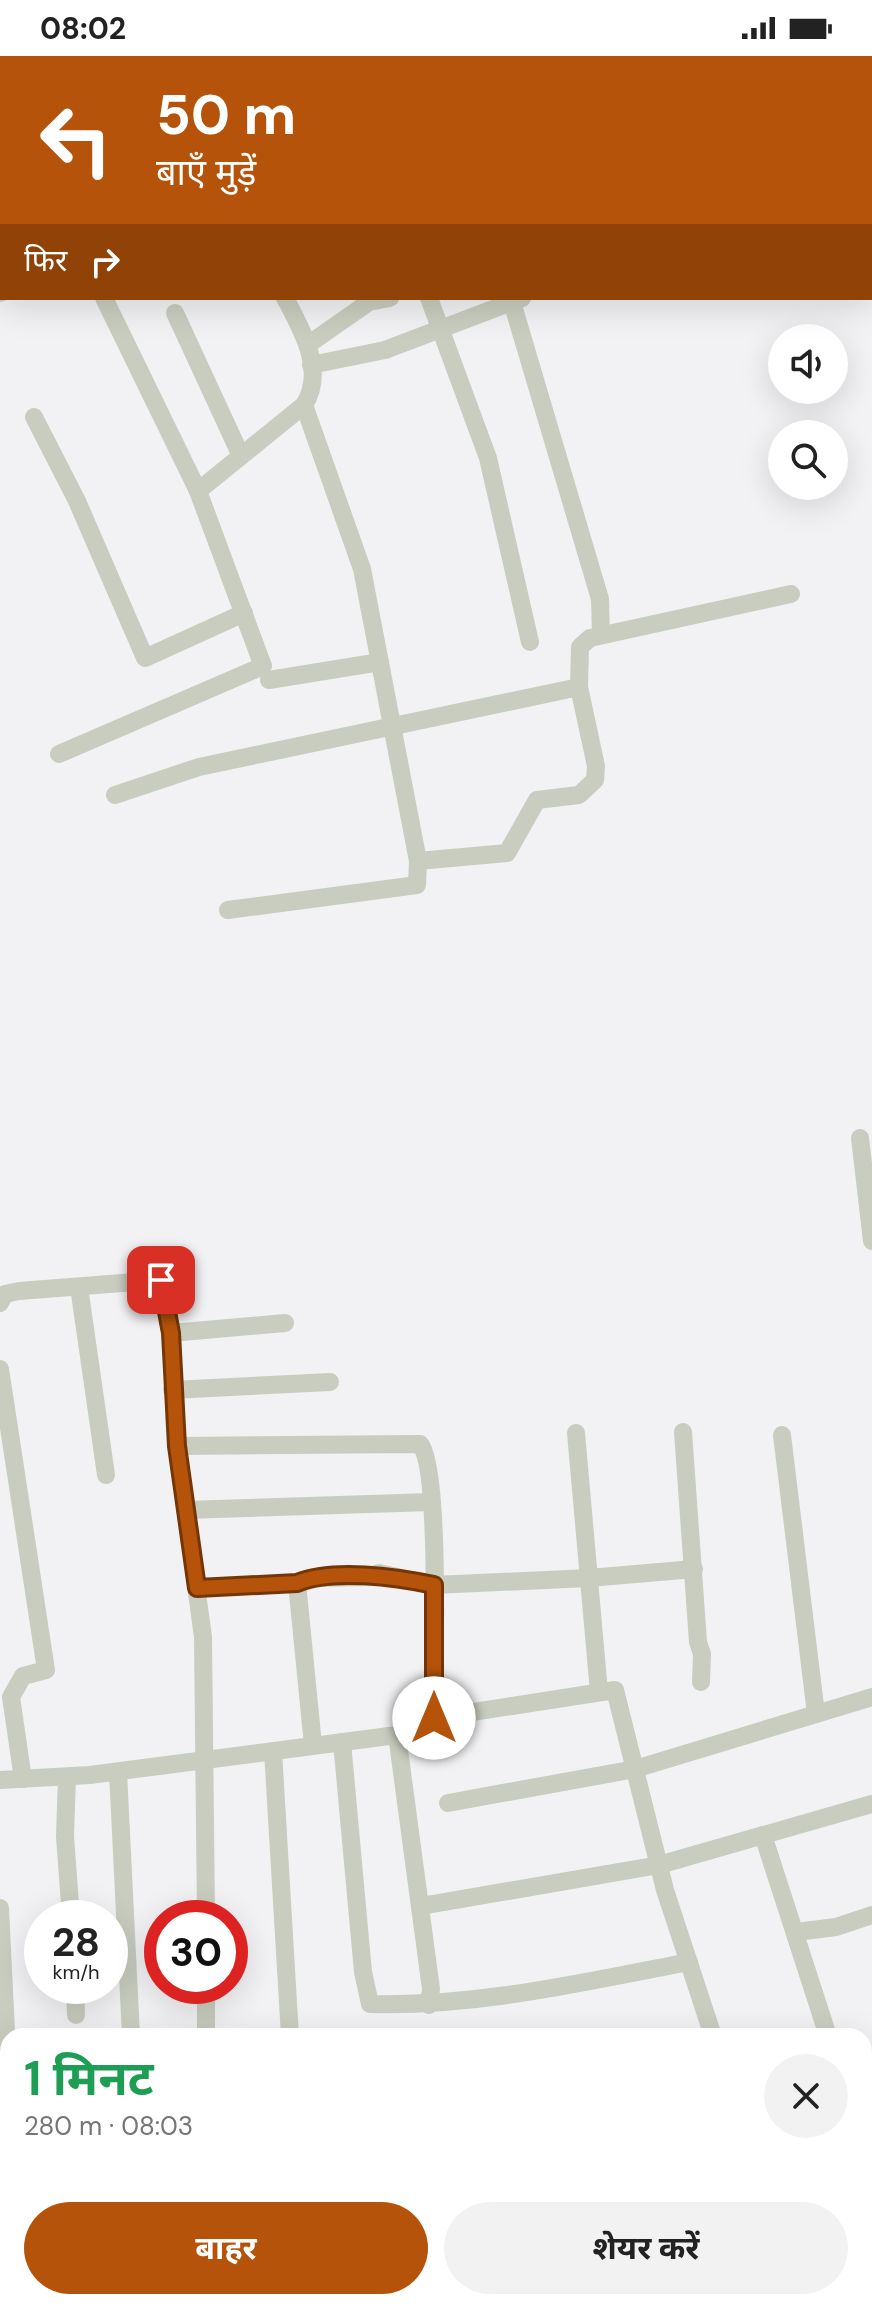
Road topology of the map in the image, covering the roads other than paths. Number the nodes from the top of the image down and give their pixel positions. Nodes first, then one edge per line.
1 (105, 300) edge
2 (286, 300) edge
3 (380, 300) edge
4 (430, 300) edge
5 (517, 300) edge
6 (175, 313) dead end
7 (443, 328) junction
8 (309, 344) junction
9 (311, 365) junction
10 (304, 405) junction
11 (34, 417) dead end
12 (241, 456) junction
13 (198, 491) junction
14 (791, 594) dead end
15 (244, 613) junction
16 (601, 635) junction
17 (530, 642) dead end
18 (380, 662) junction
19 (269, 680) dead end
20 (579, 687) junction
21 (393, 724) junction
22 (59, 754) dead end
23 (115, 795) dead end
24 (418, 861) junction
25 (228, 910) dead end
26 (860, 1138) dead end
27 (872, 1241) edge
28 (79, 1287) junction
29 (0, 1303) edge
30 (285, 1323) dead end
31 (171, 1333) junction
32 (0, 1369) edge
33 (330, 1382) dead end
34 (172, 1390) junction
35 (683, 1432) dead end
36 (576, 1433) dead end
37 (782, 1435) dead end
38 (177, 1446) junction
39 (106, 1475) dead end
40 (431, 1502) junction
41 (185, 1510) junction
42 (694, 1569) junction
43 (589, 1578) junction
44 (297, 1583) junction
45 (434, 1585) junction
46 (197, 1588) junction
47 (701, 1682) dead end
48 (599, 1692) junction
49 (872, 1697) edge
50 (816, 1714) junction
51 (434, 1718) junction
52 (397, 1735) junction
53 (342, 1742) junction
54 (313, 1745) junction
55 (273, 1751) junction
56 (204, 1760) junction
57 (635, 1769) junction
58 (118, 1772) junction
59 (67, 1777) junction
60 (23, 1779) junction
61 (0, 1780) edge
62 (448, 1803) dead end
63 (872, 1804) edge
64 (763, 1835) junction
65 (659, 1865) junction
66 (70, 1900) edge
67 (206, 1900) edge
68 (421, 1906) junction
69 (0, 1908) edge
70 (872, 1915) edge
71 (796, 1932) junction
72 (689, 1962) junction
73 (76, 2004) edge
74 (206, 2004) edge
75 (429, 2005) junction
76 (76, 2015) dead end
77 (6, 2028) edge
78 (131, 2028) edge
79 (206, 2028) edge
80 (290, 2028) edge
81 (710, 2028) edge
82 (826, 2028) edge

1 - 13 street
2 - 8 street
3 - 8 street
4 - 7 street
5 - 7 street
5 - 16 street
6 - 12 street
7 - 9 street
7 - 17 street
8 - 9 street
9 - 10 street
10 - 12 street
10 - 18 street
11 - 15 street
12 - 13 street
13 - 15 street
14 - 16 street
15 - 22 street
16 - 20 street
18 - 19 street
18 - 21 street
20 - 21 street
20 - 24 street
21 - 23 street
21 - 24 street
24 - 25 street
26 - 27 street
28 - 29 street
28 - 31 street
28 - 39 street
30 - 31 street
31 - 34 street
32 - 60 street
33 - 34 street
34 - 38 street
35 - 42 street
36 - 43 street
37 - 50 street
38 - 40 street
38 - 41 street
40 - 41 street
40 - 45 street
41 - 46 street
42 - 43 street
42 - 47 street
43 - 45 street
43 - 48 street
44 - 45 street
44 - 46 street
44 - 54 street
45 - 51 street
46 - 56 street
48 - 51 street
48 - 57 street
49 - 50 street
50 - 57 street
51 - 52 street
52 - 53 street
52 - 68 street
53 - 54 street
53 - 75 street
54 - 55 street
55 - 56 street
55 - 80 street
56 - 58 street
56 - 67 street
57 - 62 street
57 - 65 street
58 - 59 street
58 - 78 street
59 - 60 street
59 - 66 street
60 - 61 street
63 - 64 street
64 - 65 street
64 - 71 street
65 - 68 street
65 - 72 street
68 - 75 street
69 - 77 street
70 - 71 street
71 - 82 street
72 - 75 street
72 - 81 street
73 - 76 street
74 - 79 street

